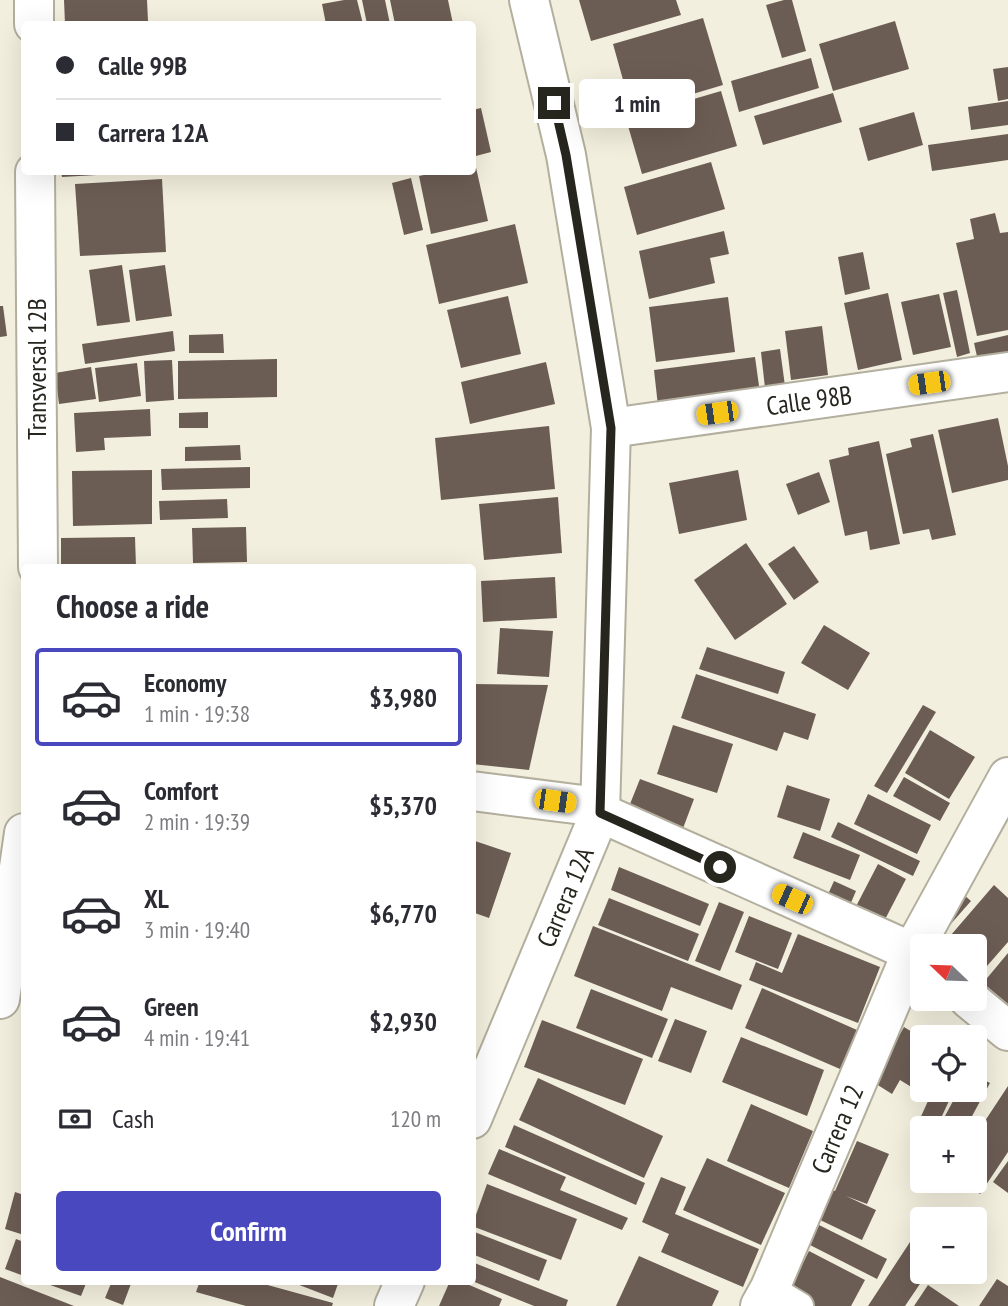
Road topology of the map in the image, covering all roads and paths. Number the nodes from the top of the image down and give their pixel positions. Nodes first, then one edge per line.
1 (34, 0) edge
2 (529, 0) edge
3 (34, 21) edge
4 (35, 175) edge
5 (1008, 372) edge
6 (611, 428) junction
7 (38, 564) edge
8 (1008, 777) edge
9 (476, 792) edge
10 (591, 809) junction
11 (21, 854) edge
12 (928, 934) edge
13 (910, 953) edge
14 (910, 973) edge
15 (0, 999) edge
16 (985, 1012) edge
17 (1008, 1031) edge
18 (476, 1109) edge
19 (403, 1285) edge
20 (777, 1300) edge
21 (394, 1306) edge

1 - 3 street
2 - 6 street, Carrera 12A
4 - 7 street, Transversal 12B
5 - 6 street, Calle 98B
6 - 10 street, Carrera 12A
8 - 12 street, Carrera 12
9 - 10 street
10 - 13 street
10 - 18 street, Carrera 12A
11 - 15 street
14 - 20 street, Carrera 12
16 - 17 street
19 - 21 street

